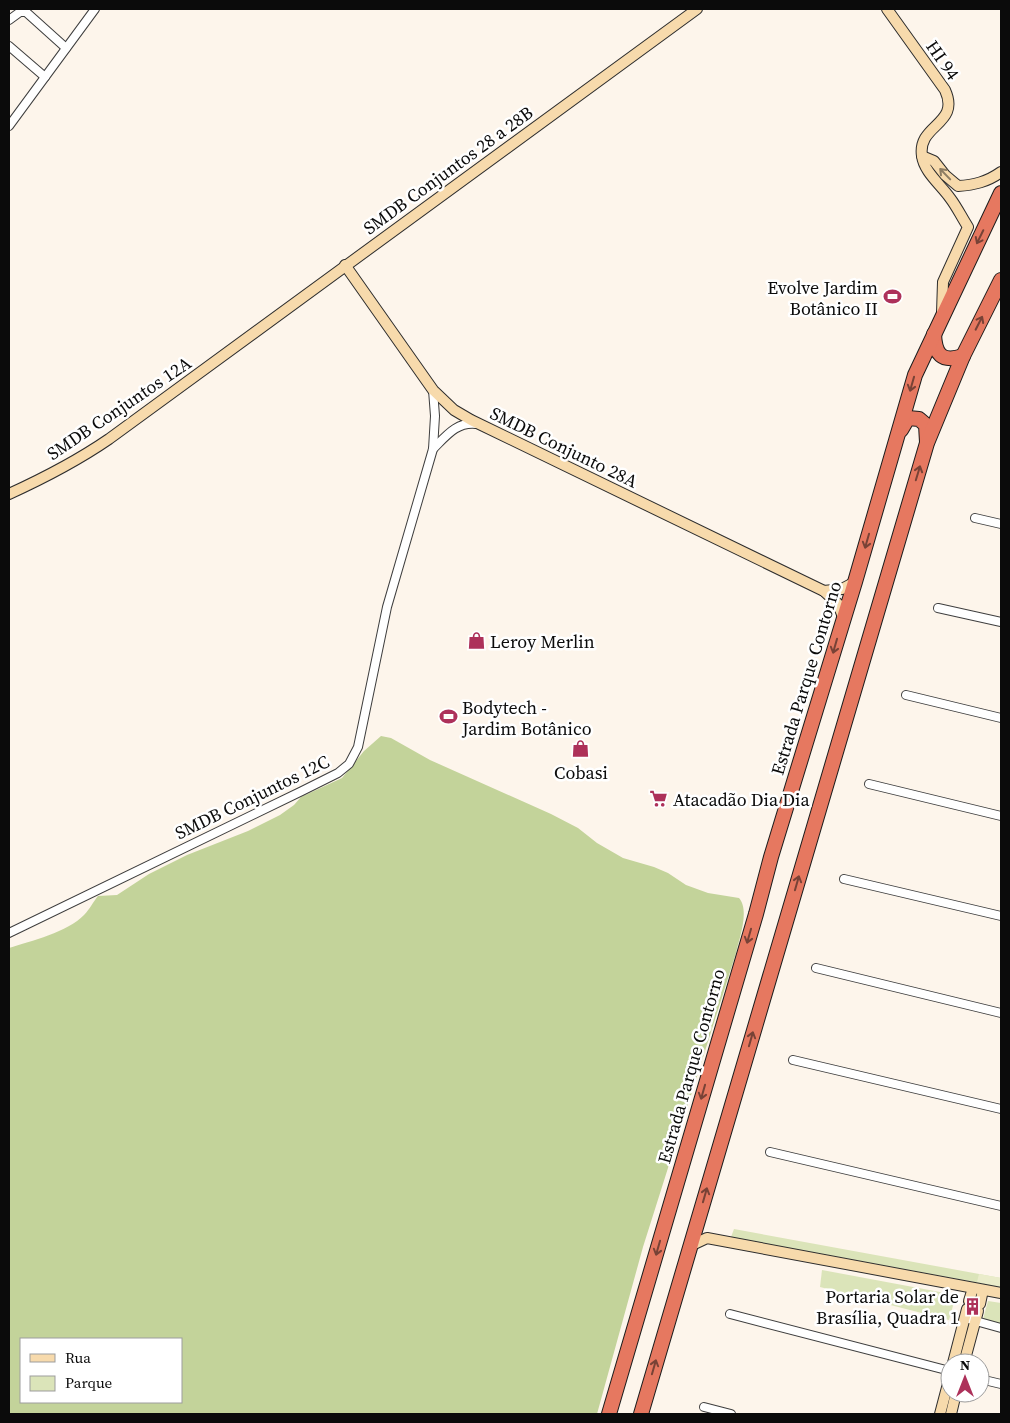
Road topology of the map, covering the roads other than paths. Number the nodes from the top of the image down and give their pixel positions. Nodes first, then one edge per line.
1 (95, 9) edge
2 (696, 9) edge
3 (887, 9) edge
4 (9, 20) edge
5 (9, 46) edge
6 (66, 48) junction
7 (45, 77) junction
8 (9, 126) edge
9 (922, 156) junction
10 (1001, 172) edge
11 (1001, 193) edge
12 (345, 266) junction
13 (1001, 280) edge
14 (997, 295) edge
15 (942, 316) junction
16 (934, 333) junction
17 (963, 356) junction
18 (219, 359) joint
19 (432, 390) junction
20 (481, 424) junction
21 (897, 436) junction
22 (927, 443) junction
23 (433, 449) junction
24 (9, 494) edge
25 (975, 518) dead end
26 (1001, 524) edge
27 (855, 582) junction
28 (824, 591) junction
29 (938, 608) dead end
30 (843, 617) junction
31 (1001, 622) edge
32 (906, 695) dead end
33 (1001, 718) edge
34 (870, 784) dead end
35 (1001, 816) edge
36 (844, 879) dead end
37 (1001, 916) edge
38 (9, 933) edge
39 (816, 968) dead end
40 (1001, 1012) edge
41 (793, 1060) dead end
42 (1001, 1109) edge
43 (770, 1152) dead end
44 (1001, 1206) edge
45 (696, 1226) junction
46 (707, 1238) junction
47 (690, 1246) junction
48 (978, 1289) junction
49 (1001, 1293) edge
50 (973, 1308) junction
51 (730, 1314) dead end
52 (1001, 1328) edge
53 (957, 1353) edge
54 (966, 1353) edge
55 (940, 1368) edge
56 (704, 1407) dead end
57 (609, 1414) edge
58 (640, 1414) edge
59 (731, 1414) edge

1 - 6 street
2 - 12 street, SMDB Conjuntos 28 a 28B
3 - 9 street, HI 94
4 - 6 street
5 - 7 street
6 - 7 street
7 - 8 street
10 -> 9 street
9 - 15 street
11 -> 15 highway, Estrada Parque Contorno
12 - 18 street, SMDB Conjuntos 28 a 28B
12 - 19 street, SMDB Conjunto 28A
13 - 14 highway
17 -> 14 highway
15 - 16 highway, Estrada Parque Contorno
16 - 17 highway
16 -> 21 highway, Estrada Parque Contorno
17 - 22 highway
18 - 24 street, SMDB Conjuntos 12A
19 - 20 street, SMDB Conjunto 28A
19 - 23 street, SMDB Conjuntos 12C
20 - 23 street
20 - 28 street, SMDB Conjunto 28A
21 - 22 highway
21 -> 27 highway, Estrada Parque Contorno
45 -> 22 highway
23 - 38 street, SMDB Conjuntos 12C
25 - 26 street
27 - 28 street
27 - 30 highway, Estrada Parque Contorno
28 - 30 street
29 - 31 street
30 -> 57 highway, Estrada Parque Contorno
32 - 33 street
34 - 35 street
36 - 37 street
39 - 40 street
41 - 42 street
43 - 44 street
45 - 46 street
45 - 47 highway
46 - 47 street
46 - 48 street
58 -> 47 highway
48 - 49 street
48 - 50 street
50 - 52 street
50 - 53 street
50 - 54 street
51 - 55 street
56 - 59 street

